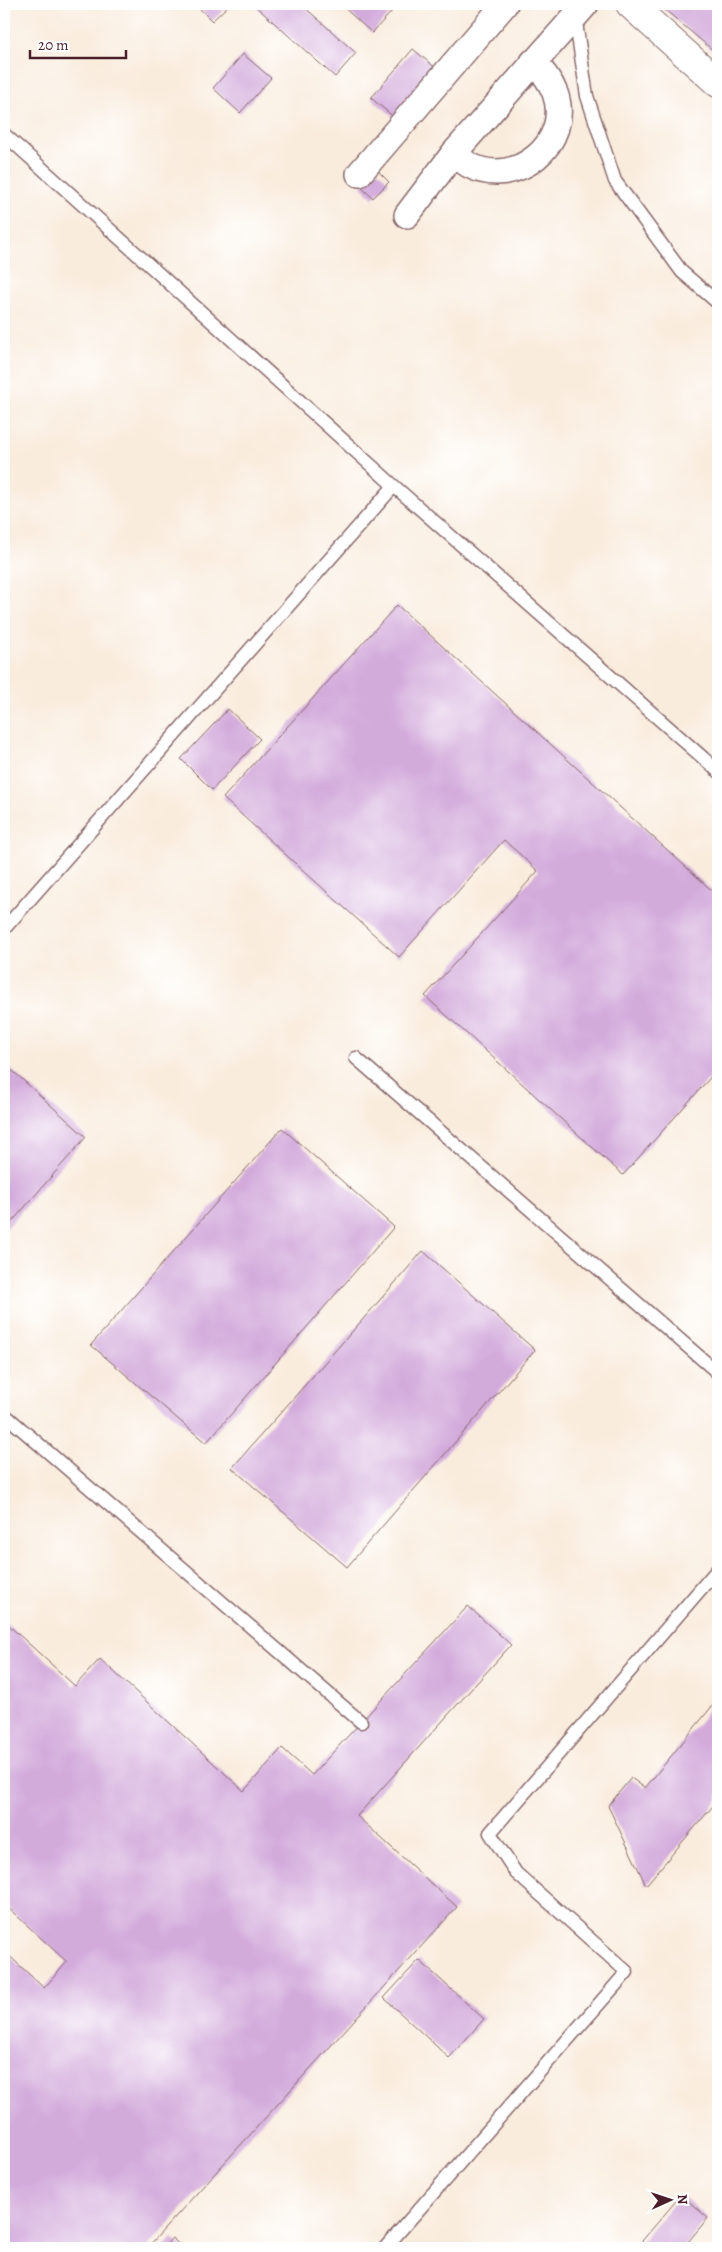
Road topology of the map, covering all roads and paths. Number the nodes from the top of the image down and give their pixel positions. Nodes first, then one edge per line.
1 (505, 4) edge
2 (630, 4) edge
3 (578, 8) edge
4 (533, 62) junction
5 (718, 83) edge
6 (4, 134) edge
7 (454, 153) junction
8 (359, 174) dead end
9 (407, 215) dead end
10 (718, 303) edge
11 (394, 486) junction
12 (718, 771) edge
13 (4, 929) edge
14 (356, 1058) dead end
15 (718, 1373) edge
16 (4, 1414) edge
17 (718, 1569) edge
18 (361, 1722) dead end
19 (385, 2248) edge

1 - 8 street
2 - 5 main road
3 - 4 street
3 - 10 lane
4 - 7 street
4 - 7 street
6 - 11 lane
7 - 9 street
11 - 12 lane
11 - 13 lane
14 - 15 lane
16 - 18 lane
17 - 19 lane

